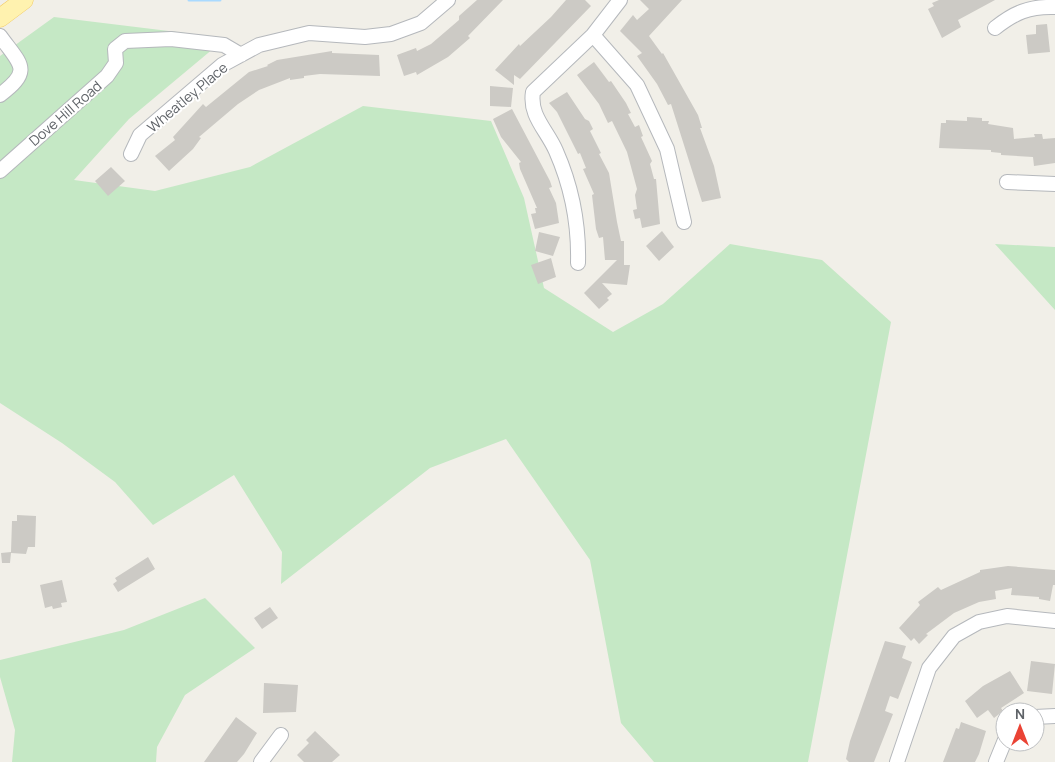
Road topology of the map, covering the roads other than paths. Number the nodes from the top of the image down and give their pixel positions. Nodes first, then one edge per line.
1 (24, 0) edge
2 (448, 0) edge
3 (620, 0) edge
4 (1055, 7) edge
5 (0, 18) edge
6 (995, 28) dead end
7 (593, 35) junction
8 (0, 36) edge
9 (241, 55) junction
10 (0, 95) edge
11 (131, 154) dead end
12 (0, 171) edge
13 (1007, 182) dead end
14 (1055, 184) edge
15 (684, 222) dead end
16 (578, 263) dead end
17 (1055, 621) edge
18 (281, 734) dead end
19 (267, 760) edge
20 (897, 762) edge

1 - 5 main road
2 - 9 street, Wheatley Place
3 - 7 street
4 - 6 street
7 - 15 street
7 - 16 street
8 - 10 street
9 - 11 street, Wheatley Place
9 - 12 street, Dove Hill Road
13 - 14 street
17 - 20 street
18 - 19 street

